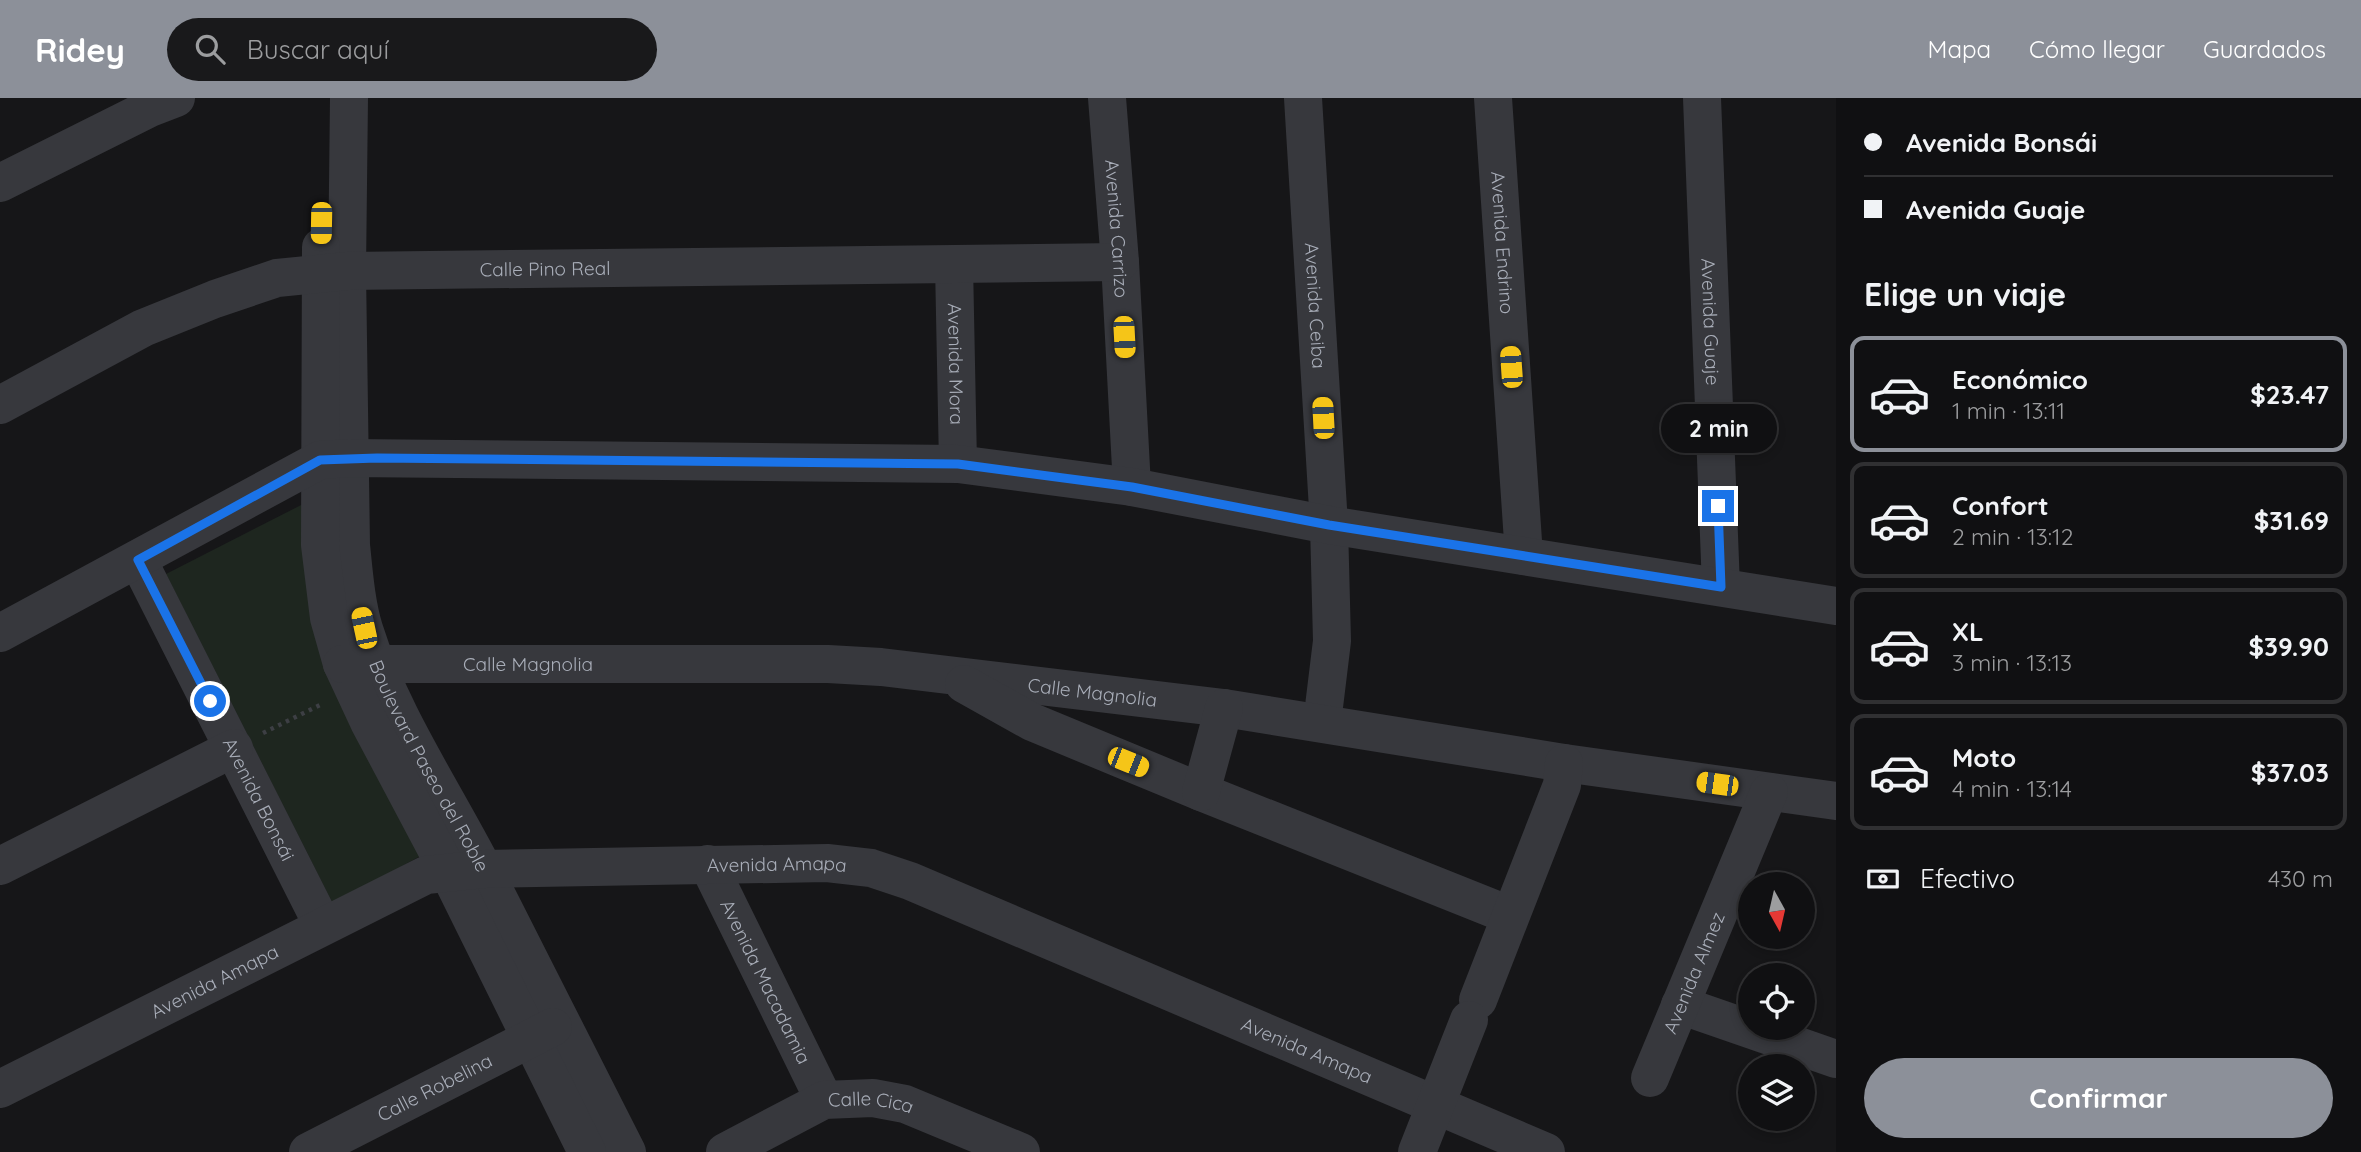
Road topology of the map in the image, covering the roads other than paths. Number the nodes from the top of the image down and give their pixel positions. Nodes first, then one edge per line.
1 (176, 98) edge
2 (323, 98) edge
3 (349, 98) edge
4 (1107, 98) edge
5 (1303, 98) edge
6 (1493, 98) edge
7 (1702, 98) edge
8 (0, 183) edge
9 (1119, 262) junction
10 (954, 264) junction
11 (334, 272) junction
12 (0, 405) edge
13 (335, 459) junction
14 (958, 464) junction
15 (1132, 487) junction
16 (1329, 525) junction
17 (1524, 556) junction
18 (138, 560) junction
19 (1721, 587) junction
20 (1836, 606) edge
21 (0, 633) edge
22 (357, 672) junction
23 (947, 675) junction
24 (1224, 708) junction
25 (1322, 723) junction
26 (233, 748) junction
27 (1564, 762) junction
28 (1201, 792) junction
29 (1769, 792) junction
30 (1836, 801) edge
31 (708, 864) junction
32 (0, 866) edge
33 (466, 870) junction
34 (1510, 915) junction
35 (323, 926) junction
36 (1680, 1005) junction
37 (545, 1030) junction
38 (1836, 1059) edge
39 (1650, 1078) dead end
40 (0, 1089) edge
41 (824, 1100) junction
42 (1437, 1107) junction
43 (308, 1152) edge
44 (587, 1152) edge
45 (627, 1152) edge
46 (725, 1152) edge
47 (1021, 1152) edge
48 (1418, 1152) edge
49 (1546, 1152) edge

1 - 8 street
2 - 11 street, Boulevard Paseo del Roble
3 - 11 street, Boulevard Paseo del Roble
4 - 9 street, Avenida Carrizo
5 - 16 street, Avenida Ceiba
6 - 17 street, Avenida Endrino
7 - 19 street, Avenida Guaje
9 - 10 street, Calle Pino Real
9 - 15 street, Avenida Carrizo
10 - 11 street, Calle Pino Real
10 - 14 street, Avenida Mora
11 - 12 street, Calle Pino Real
11 - 13 street, Boulevard Paseo del Roble
13 - 14 street
13 - 18 street
13 - 22 street, Boulevard Paseo del Roble
14 - 15 street
15 - 16 street
16 - 17 street
16 - 25 street, Avenida Ceiba
17 - 19 street
18 - 21 street
18 - 26 street, Avenida Bonsái
19 - 20 street
22 - 23 street, Calle Magnolia
22 - 33 street, Boulevard Paseo del Roble
23 - 24 street, Calle Magnolia
23 - 28 street
24 - 25 street, Calle Magnolia
24 - 28 street
25 - 27 street, Calle Magnolia
26 - 32 street
26 - 35 street, Avenida Bonsái
27 - 29 street, Calle Magnolia
27 - 34 street
28 - 34 street
29 - 30 street, Calle Magnolia
29 - 36 street, Avenida Almez
31 - 33 street, Avenida Amapa
31 - 41 street, Avenida Macadamia
31 - 42 street, Avenida Amapa
33 - 35 street, Avenida Amapa
33 - 37 street, Boulevard Paseo del Roble
34 - 42 street
35 - 40 street, Avenida Amapa
36 - 38 street
36 - 39 street, Avenida Almez
37 - 43 street, Calle Robelina
37 - 44 street, Boulevard Paseo del Roble
37 - 45 street, Boulevard Paseo del Roble
41 - 46 street, Calle Cica
41 - 47 street, Calle Cica
42 - 48 street
42 - 49 street, Avenida Amapa

